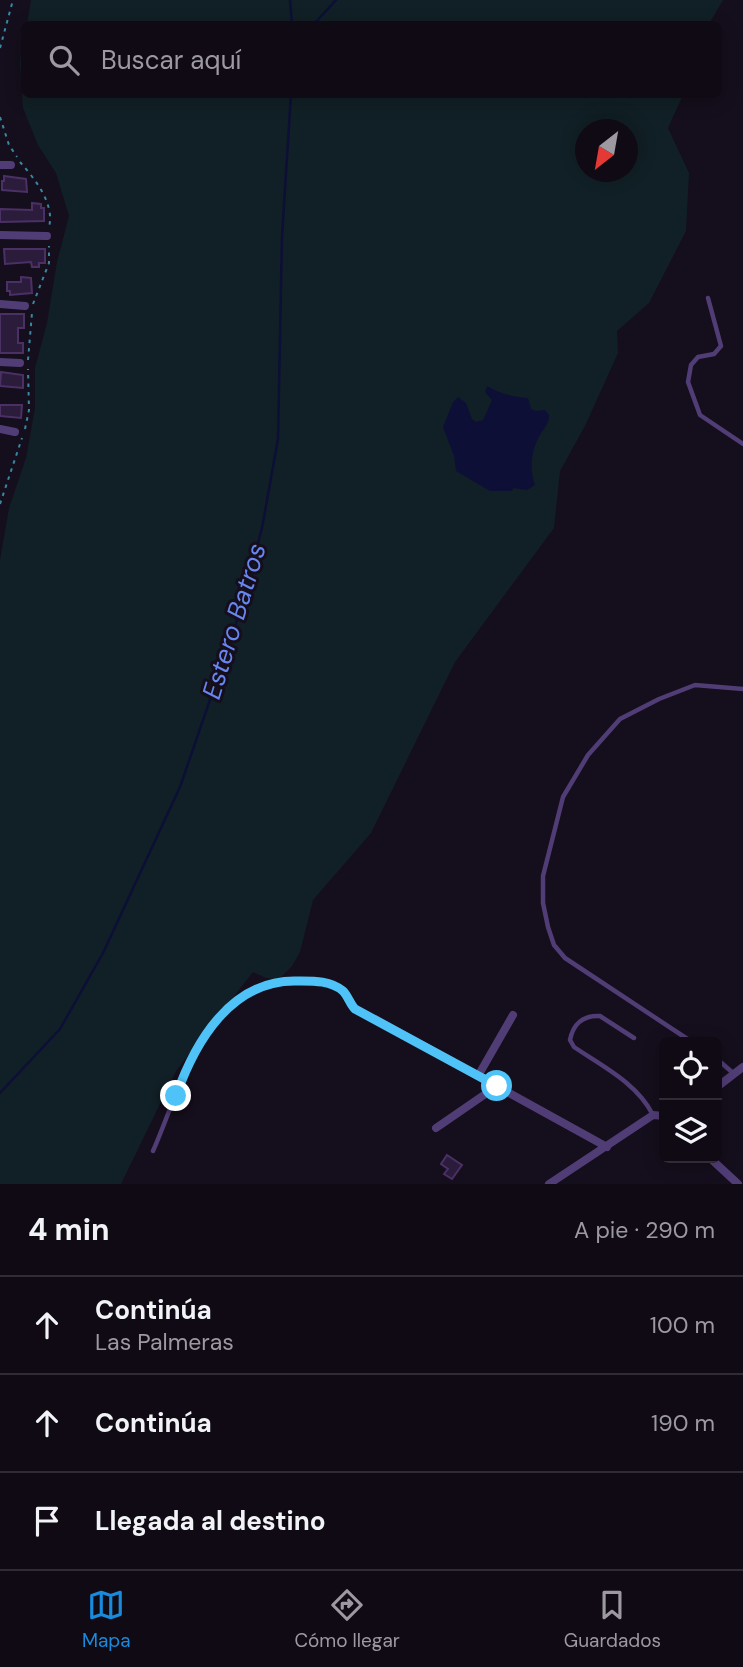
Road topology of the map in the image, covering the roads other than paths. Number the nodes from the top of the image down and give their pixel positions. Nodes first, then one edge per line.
1 (0, 165) edge
2 (11, 165) dead end
3 (0, 235) edge
4 (47, 236) road end
5 (708, 298) dead end
6 (0, 304) edge
7 (25, 306) dead end
8 (0, 362) edge
9 (20, 363) dead end
10 (0, 429) edge
11 (15, 432) dead end
12 (743, 444) edge
13 (743, 689) edge
14 (513, 1015) dead end
15 (375, 1020) joint
16 (684, 1037) edge
17 (634, 1038) dead end
18 (722, 1063) edge
19 (743, 1067) edge
20 (734, 1074) junction
21 (478, 1076) junction
22 (722, 1083) edge
23 (497, 1086) junction
24 (653, 1115) junction
25 (659, 1116) edge
26 (436, 1128) dead end
27 (607, 1147) junction
28 (153, 1151) dead end
29 (715, 1163) edge
30 (549, 1184) edge
31 (738, 1184) edge

1 - 2 street
3 - 4 street
5 - 12 lane
6 - 7 street
8 - 9 street
10 - 11 street
13 - 16 lane
14 - 21 street
15 - 21 street
15 - 28 lane
17 - 24 lane
18 - 20 lane
19 - 20 street
20 - 22 street
21 - 23 street
23 - 26 street
23 - 27 street
24 - 25 street
24 - 27 street
27 - 30 street
29 - 31 street

